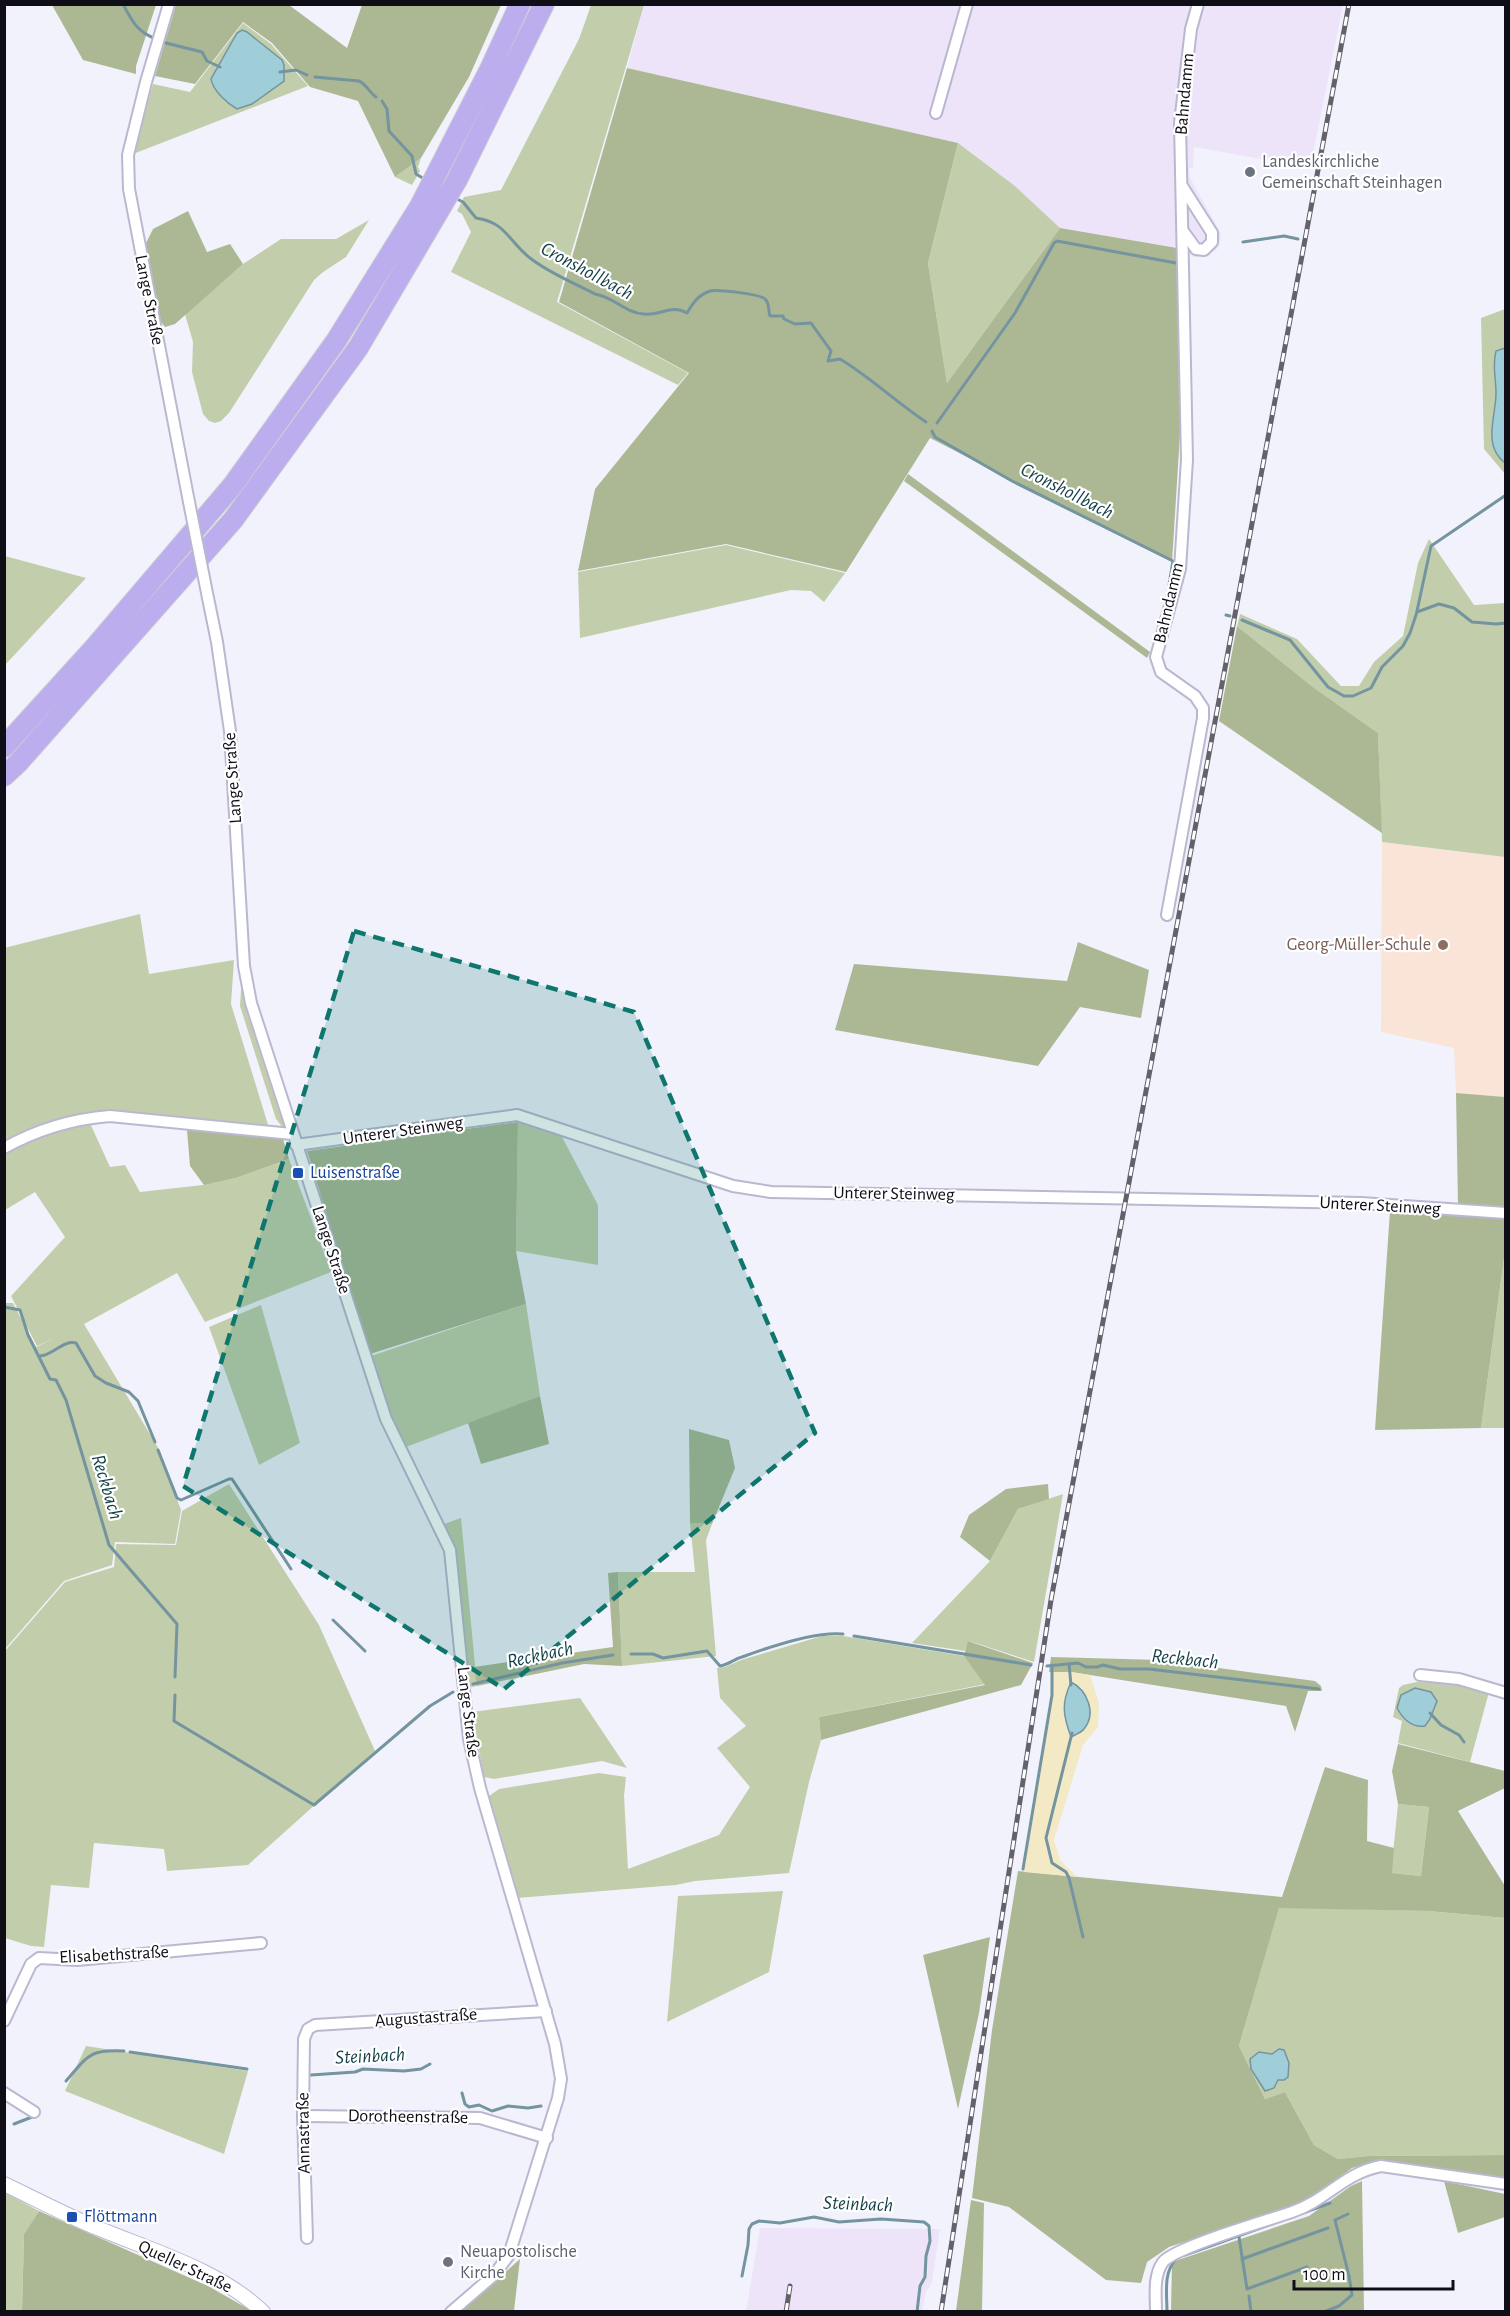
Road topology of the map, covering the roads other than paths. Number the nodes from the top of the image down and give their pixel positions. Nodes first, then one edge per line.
1 (169, 4) edge
2 (520, 4) edge
3 (544, 4) edge
4 (967, 4) edge
5 (1198, 4) edge
6 (936, 113) dead end
7 (1182, 185) junction
8 (428, 211) junction
9 (1183, 231) junction
10 (4, 747) edge
11 (4, 776) edge
12 (1167, 915) dead end
13 (292, 1134) junction
14 (296, 1145) junction
15 (4, 1148) edge
16 (1506, 1213) edge
17 (1420, 1675) dead end
18 (1506, 1693) edge
19 (261, 1943) dead end
20 (546, 2011) junction
21 (4, 2021) edge
22 (308, 2029) joint
23 (4, 2093) edge
24 (34, 2112) dead end
25 (303, 2116) junction
26 (547, 2138) junction
27 (4, 2184) edge
28 (1506, 2184) edge
29 (307, 2238) dead end
30 (263, 2312) edge
31 (451, 2312) edge
32 (1156, 2312) edge

1 - 13 street, Lange Straße, bridge
2 - 8 highway
3 - 8 highway
4 - 6 street
5 - 7 street, Bahndamm
7 - 9 street, Bahndamm
7 - 9 street
8 - 10 highway
8 - 11 highway
9 - 12 street, Bahndamm
13 - 14 street, Lange Straße
13 - 15 street
14 - 16 street, Unterer Steinweg
14 - 20 street, Lange Straße
17 - 18 street
19 - 21 street, Elisabethstraße
20 - 22 street, Augustastraße
20 - 26 street, Lange Straße
22 - 25 street, Annastraße
23 - 24 street
25 - 26 street, Dorotheenstraße
25 - 29 street, Annastraße
26 - 31 street, Lange Straße
27 - 30 street, Queller Straße
28 - 32 street

